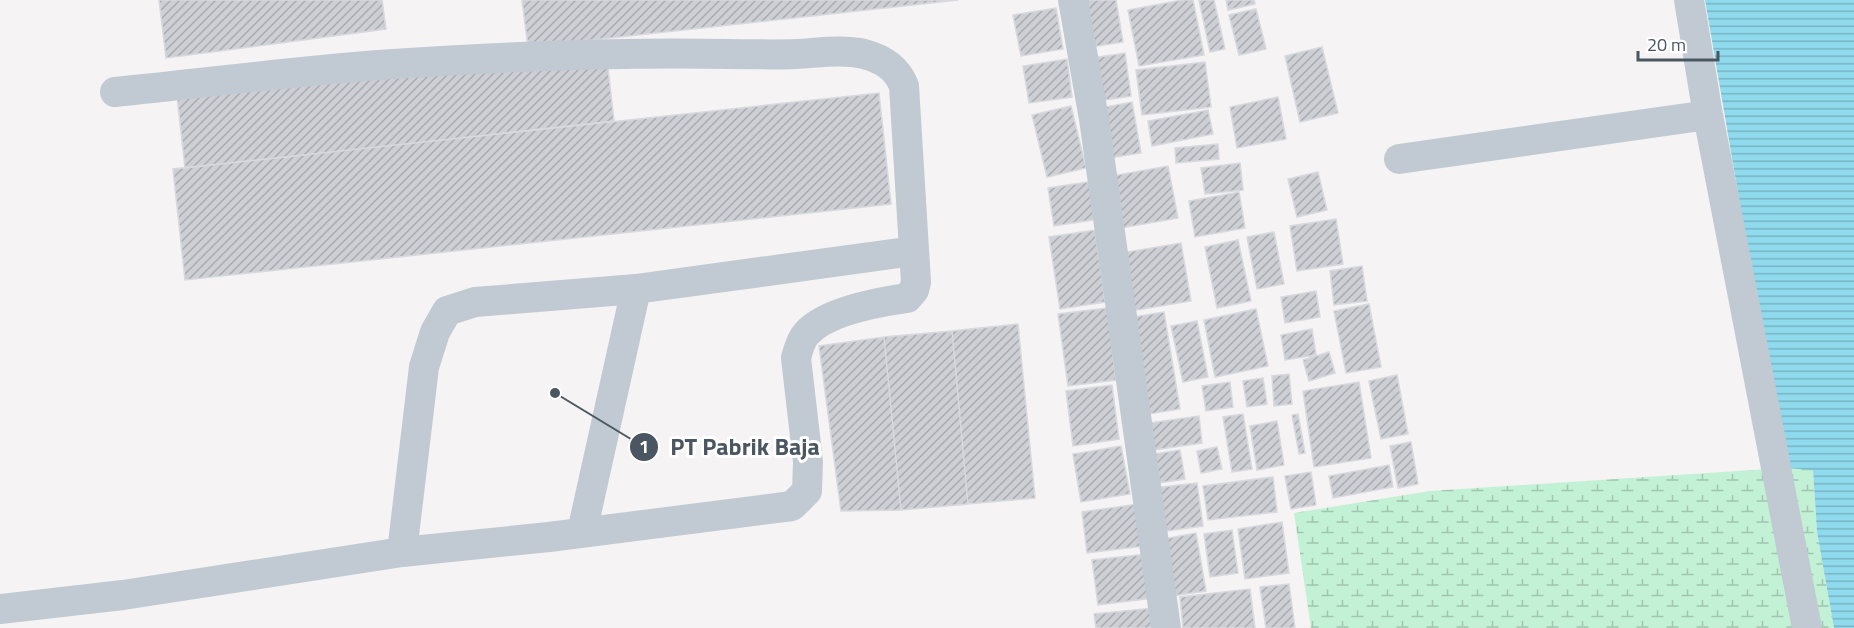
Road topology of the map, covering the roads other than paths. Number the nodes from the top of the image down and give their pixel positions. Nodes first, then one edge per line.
1 (1072, 0) edge
2 (1689, 0) edge
3 (116, 92) dead end
4 (1708, 115) junction
5 (1399, 159) dead end
6 (914, 251) junction
7 (636, 289) junction
8 (582, 532) junction
9 (402, 552) junction
10 (0, 609) edge
11 (1166, 628) edge
12 (1807, 628) edge

1 - 11 street
2 - 4 street
3 - 6 street
4 - 5 street
4 - 12 street
6 - 7 street
6 - 8 street
7 - 8 street
7 - 9 street
8 - 9 street
9 - 10 street

